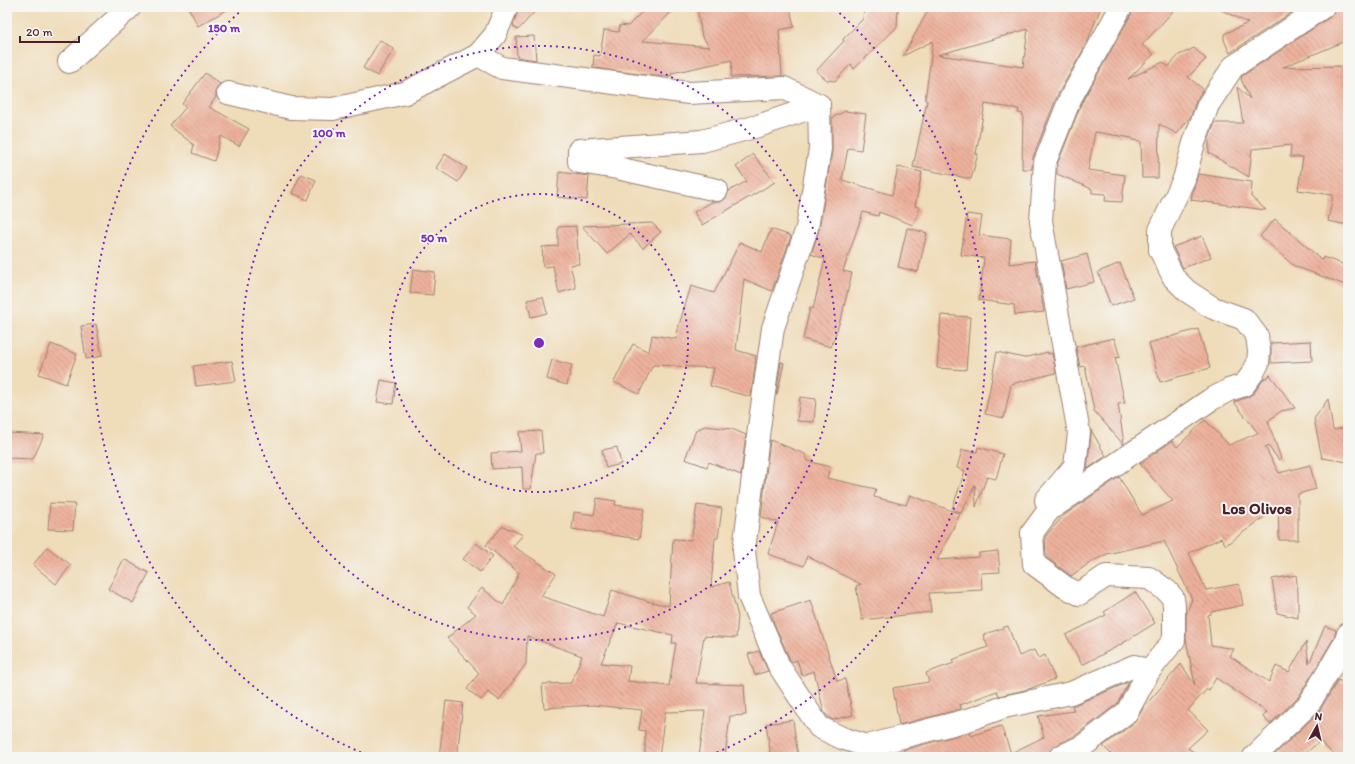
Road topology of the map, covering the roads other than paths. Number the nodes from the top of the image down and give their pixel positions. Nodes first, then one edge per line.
1 (130, 7) edge
2 (508, 7) edge
3 (1121, 7) edge
4 (1323, 7) edge
5 (478, 55) junction
6 (69, 62) dead end
7 (228, 93) dead end
8 (819, 105) junction
9 (717, 190) dead end
10 (1049, 510) junction
11 (1348, 634) edge
12 (1149, 671) junction
13 (1060, 757) edge
14 (1254, 757) edge

1 - 6 street
2 - 5 street
3 - 10 street
4 - 10 street
5 - 7 street
5 - 8 street
8 - 9 street
8 - 12 street
10 - 12 street
11 - 14 street
12 - 13 street

